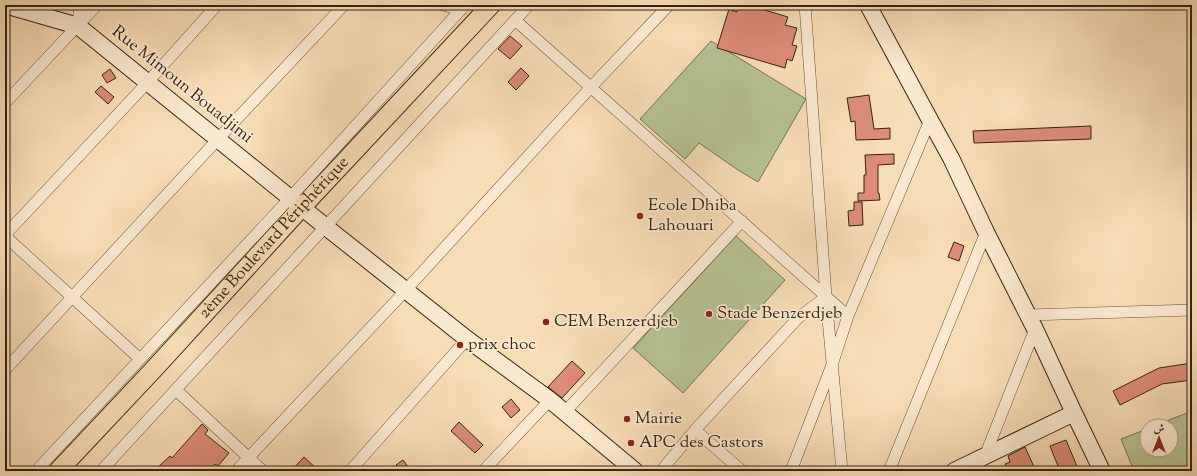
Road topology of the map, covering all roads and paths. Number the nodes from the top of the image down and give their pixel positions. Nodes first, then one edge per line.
1 (5, 5) edge
2 (80, 5) edge
3 (97, 5) edge
4 (216, 5) edge
5 (344, 5) edge
6 (443, 5) edge
7 (491, 5) edge
8 (505, 5) edge
9 (530, 5) edge
10 (669, 5) edge
11 (805, 5) edge
12 (868, 5) edge
13 (463, 7) edge
14 (515, 20) junction
15 (78, 26) junction
16 (147, 83) junction
17 (590, 87) junction
18 (5, 103) edge
19 (930, 120) junction
20 (218, 139) junction
21 (301, 206) junction
22 (742, 221) junction
23 (326, 227) junction
24 (986, 232) junction
25 (5, 235) edge
26 (406, 290) junction
27 (72, 296) junction
28 (826, 297) junction
29 (1192, 310) edge
30 (1028, 315) junction
31 (848, 316) junction
32 (1036, 329) junction
33 (467, 339) junction
34 (140, 359) junction
35 (832, 365) junction
36 (5, 370) edge
37 (176, 390) junction
38 (550, 400) junction
39 (565, 412) junction
40 (1074, 413) junction
41 (695, 430) junction
42 (985, 456) junction
43 (249, 457) junction
44 (36, 471) edge
45 (58, 471) edge
46 (73, 471) edge
47 (101, 471) edge
48 (236, 471) edge
49 (263, 471) edge
50 (350, 471) edge
51 (484, 471) edge
52 (635, 471) edge
53 (661, 471) edge
54 (742, 471) edge
55 (791, 471) edge
56 (842, 471) edge
57 (889, 471) edge
58 (954, 471) edge
59 (1102, 471) edge

1 - 15 street, Rue Mimoun Bouadjimi
2 - 15 street
3 - 15 street
4 - 16 street
5 - 20 street
6 - 13 street
7 - 21 main road, 2ème Boulevard Périphérique
8 - 21 main road, 2ème Boulevard Périphérique
9 - 14 street
10 - 17 street
11 - 28 street
12 - 19 street
13 - 21 street
14 - 17 street
14 - 23 street
15 - 16 street, Rue Mimoun Bouadjimi
15 - 18 street
16 - 20 street, Rue Mimoun Bouadjimi
16 - 25 street
17 - 22 street
17 - 26 street
19 - 24 street
19 - 31 street
20 - 21 street, Rue Mimoun Bouadjimi
20 - 27 street
21 - 23 street, Rue Mimoun Bouadjimi
21 - 34 street
21 - 45 main road, 2ème Boulevard Périphérique
21 - 46 main road, 2ème Boulevard Périphérique
22 - 28 street
22 - 39 street
23 - 26 street, Rue Mimoun Bouadjimi
23 - 37 street
24 - 30 street
24 - 57 street
25 - 27 street
26 - 33 street, Rue Mimoun Bouadjimi
26 - 43 street
27 - 34 street
27 - 36 street
28 - 31 street
28 - 35 street
28 - 41 street
29 - 30 street
30 - 32 street
31 - 35 street
32 - 40 street
32 - 42 street
33 - 38 street, Rue Mimoun Bouadjimi
33 - 50 street
34 - 44 street
35 - 55 street
35 - 56 street
37 - 43 street
37 - 47 street
38 - 39 street, Rue Mimoun Bouadjimi
38 - 51 street
39 - 52 street, Rue Mimoun Bouadjimi
40 - 42 street
40 - 59 street
41 - 53 street
41 - 54 street
42 - 58 street
43 - 48 street
43 - 49 street

